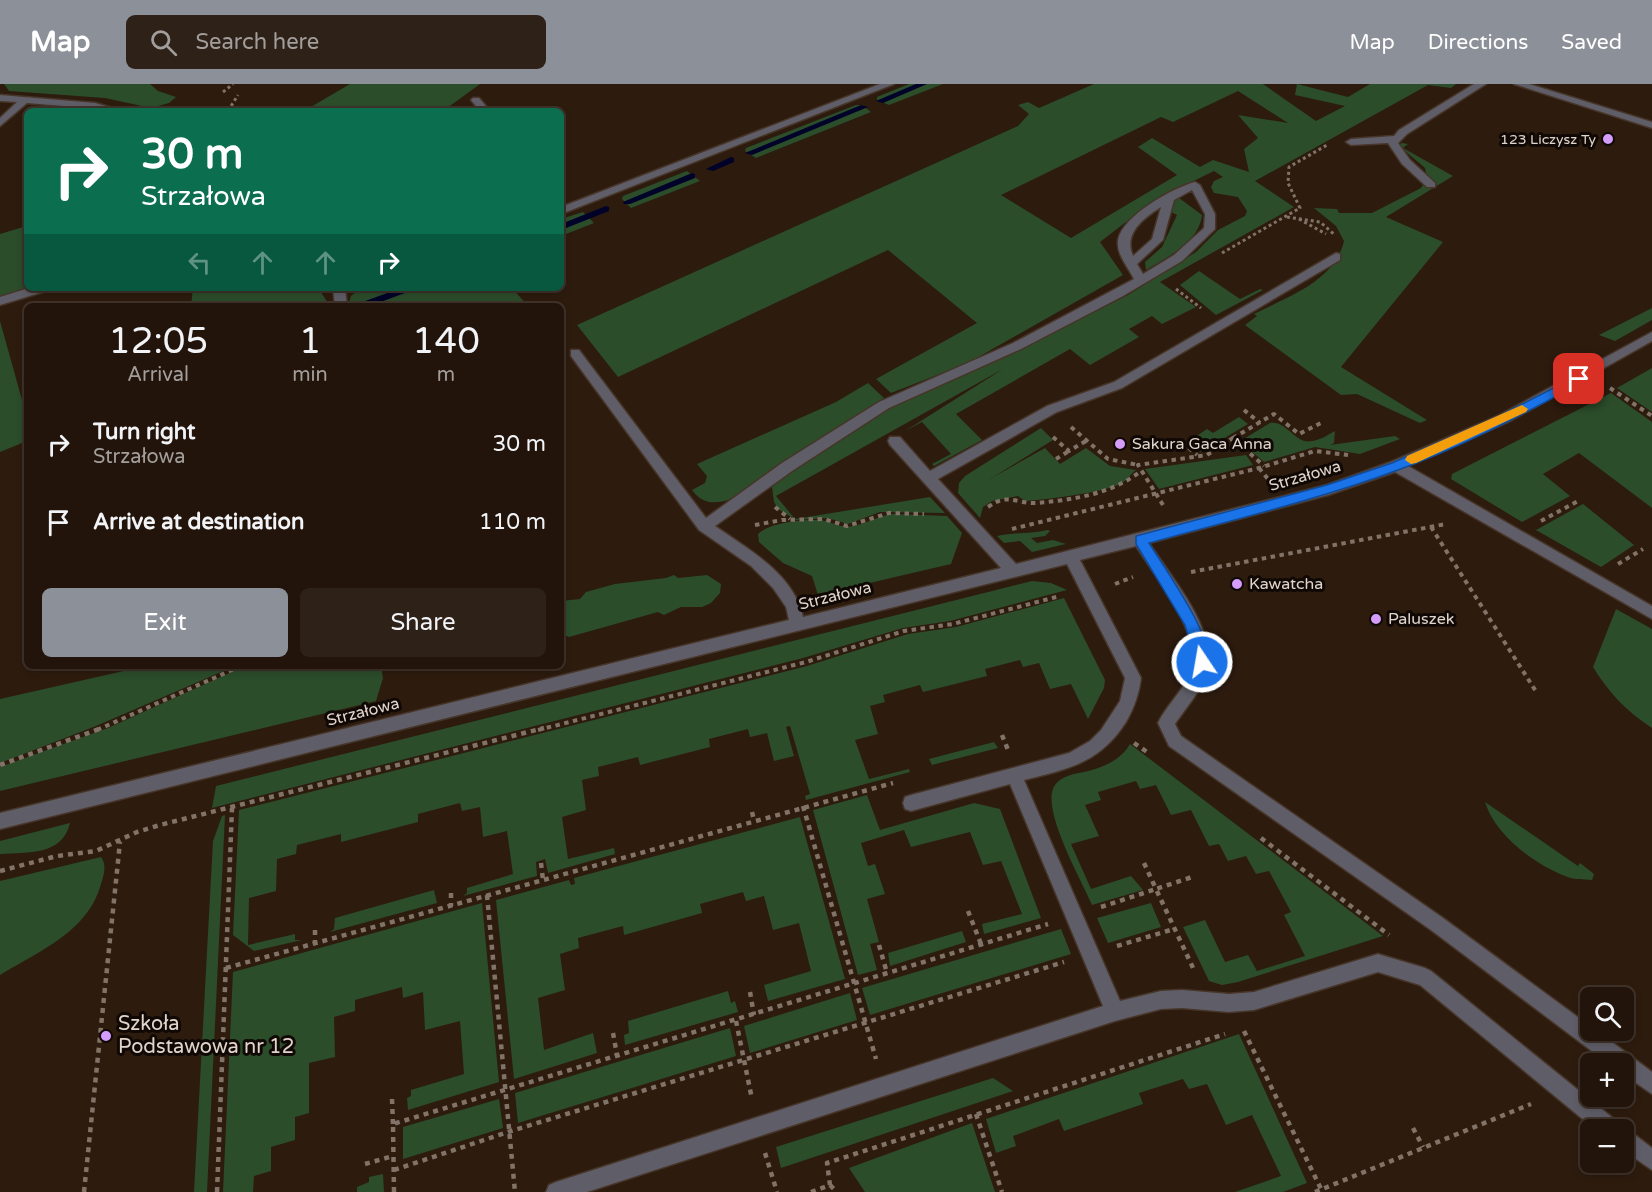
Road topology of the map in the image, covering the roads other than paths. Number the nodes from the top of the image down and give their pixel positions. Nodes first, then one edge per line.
1 (889, 84) edge
2 (1481, 84) edge
3 (1519, 84) edge
4 (0, 98) edge
5 (25, 100) junction
6 (476, 100) dead end
7 (104, 108) edge
8 (483, 108) edge
9 (0, 123) edge
10 (1652, 125) edge
11 (1395, 139) junction
12 (1351, 142) dead end
13 (1431, 185) dead end
14 (1169, 197) junction
15 (564, 210) edge
16 (1336, 257) road end
17 (1132, 262) junction
18 (1141, 280) junction
19 (32, 291) edge
20 (0, 301) edge
21 (1652, 336) edge
22 (575, 353) dead end
23 (896, 441) dead end
24 (1396, 466) junction
25 (928, 478) junction
26 (707, 529) junction
27 (1140, 540) junction
28 (1071, 557) junction
29 (1013, 571) junction
30 (1652, 614) edge
31 (797, 624) junction
32 (1014, 775) junction
33 (911, 803) dead end
34 (0, 821) edge
35 (1115, 1012) junction
36 (1652, 1084) edge
37 (1599, 1119) edge
38 (1634, 1146) edge
39 (1652, 1160) edge
40 (556, 1192) edge

1 - 15 street
2 - 11 street
3 - 10 street
4 - 5 street
5 - 7 street
5 - 9 street
6 - 8 street
11 - 12 street
11 - 13 street
14 - 17 street
14 - 17 street
14 - 18 street
16 - 25 street
17 - 18 street
18 - 26 street
19 - 20 street
21 - 24 street, Strzałowa
22 - 26 street
23 - 25 street
24 - 27 street, Strzałowa
24 - 30 street
25 - 29 street
26 - 31 street
27 - 28 street, Strzałowa
27 - 36 street
28 - 29 street, Strzałowa
28 - 32 street
29 - 31 street, Strzałowa
31 - 34 street, Strzałowa
32 - 33 street
32 - 35 street
35 - 37 street
35 - 40 street
38 - 39 street

